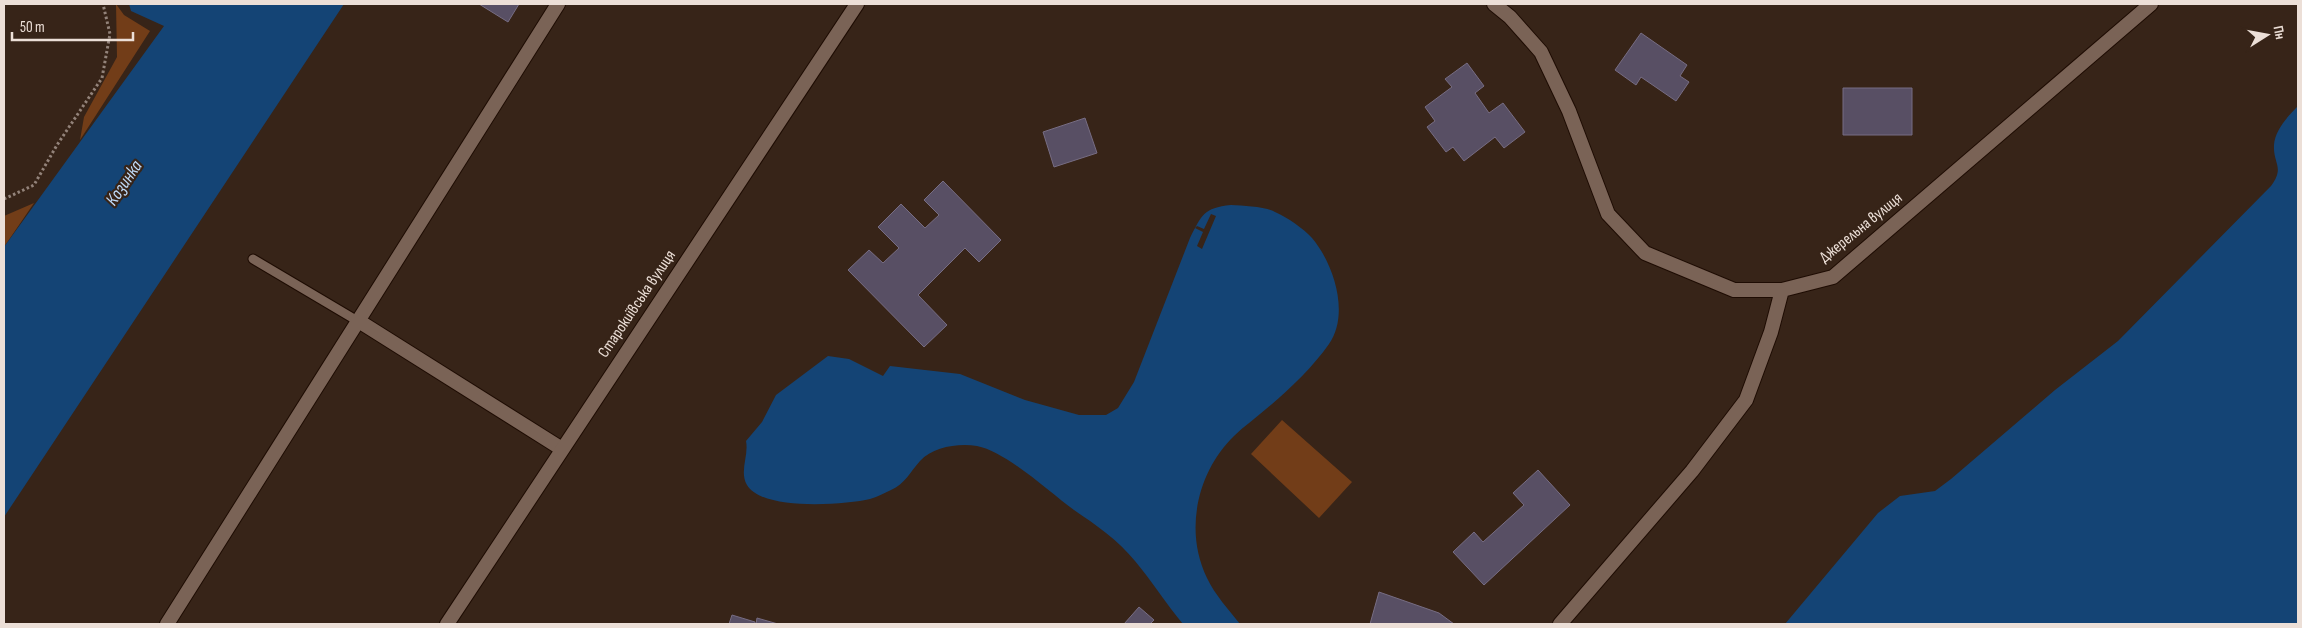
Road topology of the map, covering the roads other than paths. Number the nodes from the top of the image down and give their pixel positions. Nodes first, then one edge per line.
1 (558, 4) edge
2 (857, 4) edge
3 (1494, 4) edge
4 (2151, 4) edge
5 (253, 260) dead end
6 (1782, 290) junction
7 (362, 323) junction
8 (562, 449) junction
9 (167, 624) edge
10 (447, 624) edge
11 (1560, 624) edge

1 - 7 street
2 - 8 street, Старокиївська вулиця
3 - 6 street, Джерельна вулиця
4 - 6 street, Джерельна вулиця
5 - 7 lane
6 - 11 street
7 - 8 street
7 - 9 street
8 - 10 street, Старокиївська вулиця

